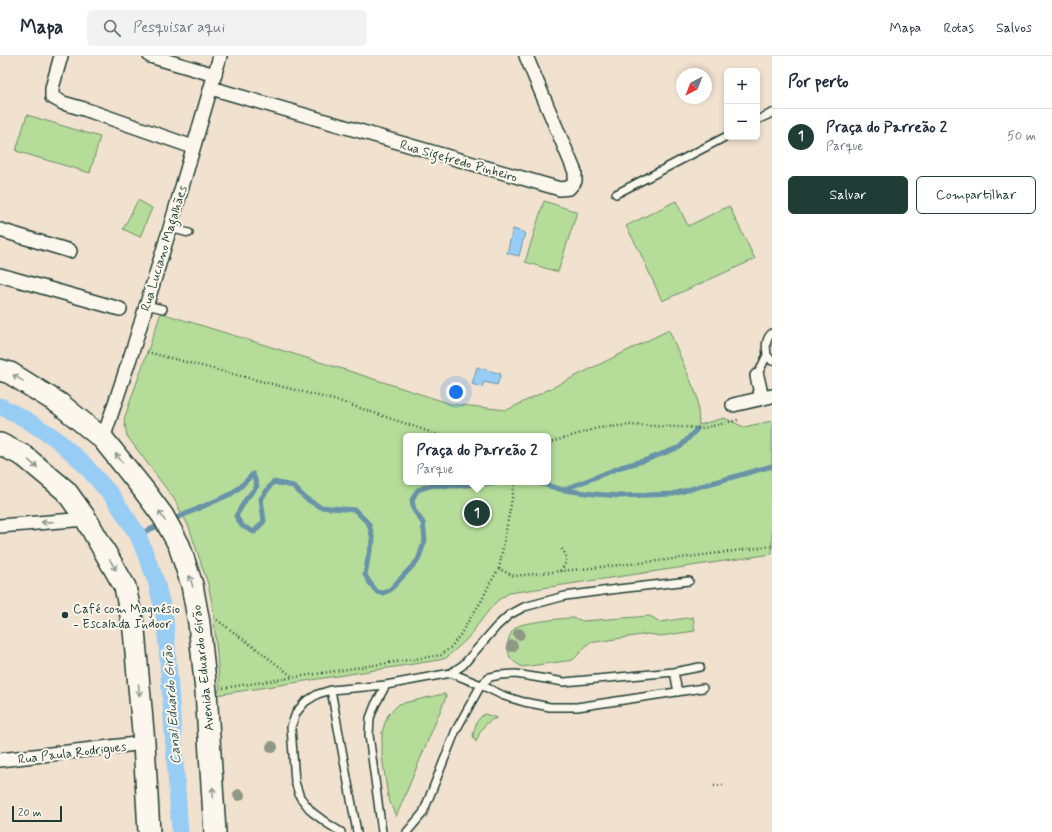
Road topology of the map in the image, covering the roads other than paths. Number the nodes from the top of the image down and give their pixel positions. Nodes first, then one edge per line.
1 (61, 56) edge
2 (150, 56) edge
3 (220, 56) edge
4 (526, 56) edge
5 (215, 75) junction
6 (211, 88) junction
7 (772, 113) edge
8 (760, 119) edge
9 (724, 138) edge
10 (194, 147) junction
11 (616, 194) dead end
12 (170, 228) junction
13 (0, 230) edge
14 (189, 233) dead end
15 (70, 251) dead end
16 (0, 275) edge
17 (146, 305) junction
18 (120, 309) dead end
19 (163, 309) dead end
20 (772, 333) edge
21 (767, 355) junction
22 (772, 361) edge
23 (0, 370) edge
24 (756, 376) joint
25 (762, 398) edge
26 (733, 405) dead end
27 (103, 438) junction
28 (0, 444) edge
29 (86, 519) junction
30 (0, 526) edge
31 (689, 581) dead end
32 (700, 667) dead end
33 (674, 672) junction
34 (451, 673) junction
35 (386, 685) junction
36 (481, 685) junction
37 (703, 688) dead end
38 (331, 690) junction
39 (678, 692) junction
40 (144, 743) junction
41 (0, 760) edge
42 (149, 832) edge
43 (215, 832) edge
44 (341, 832) edge
45 (357, 832) edge
46 (382, 832) edge
47 (407, 832) edge

1 - 10 street
2 - 5 street
3 - 5 street, Rua Luciano Magalhães
4 - 6 street, Rua Sigefredo Pinheiro
5 - 6 street, Rua Luciano Magalhães
6 - 10 street, Rua Luciano Magalhães
7 - 8 lane
9 - 11 lane
10 - 12 street, Rua Luciano Magalhães
12 - 14 lane
12 - 17 street, Rua Luciano Magalhães
13 - 15 street
16 - 18 street
17 - 19 lane
17 - 27 street, Rua Luciano Magalhães
20 - 21 lane
21 - 22 lane
21 - 24 lane
27 -> 23 main road, Avenida Eduardo Girão
24 - 25 street
25 - 26 street
43 -> 27 main road, Avenida Eduardo Girão
28 -> 29 main road
29 -> 30 street
29 -> 40 main road
31 - 34 lane
32 - 33 lane
33 - 36 lane
33 - 39 lane
34 - 35 lane
34 - 36 lane
35 - 38 lane
35 - 46 lane
36 - 39 lane
36 - 47 lane
37 - 39 lane
38 - 44 lane
38 - 45 lane
40 - 41 street, Rua Paula Rodrigues
40 - 42 main road

